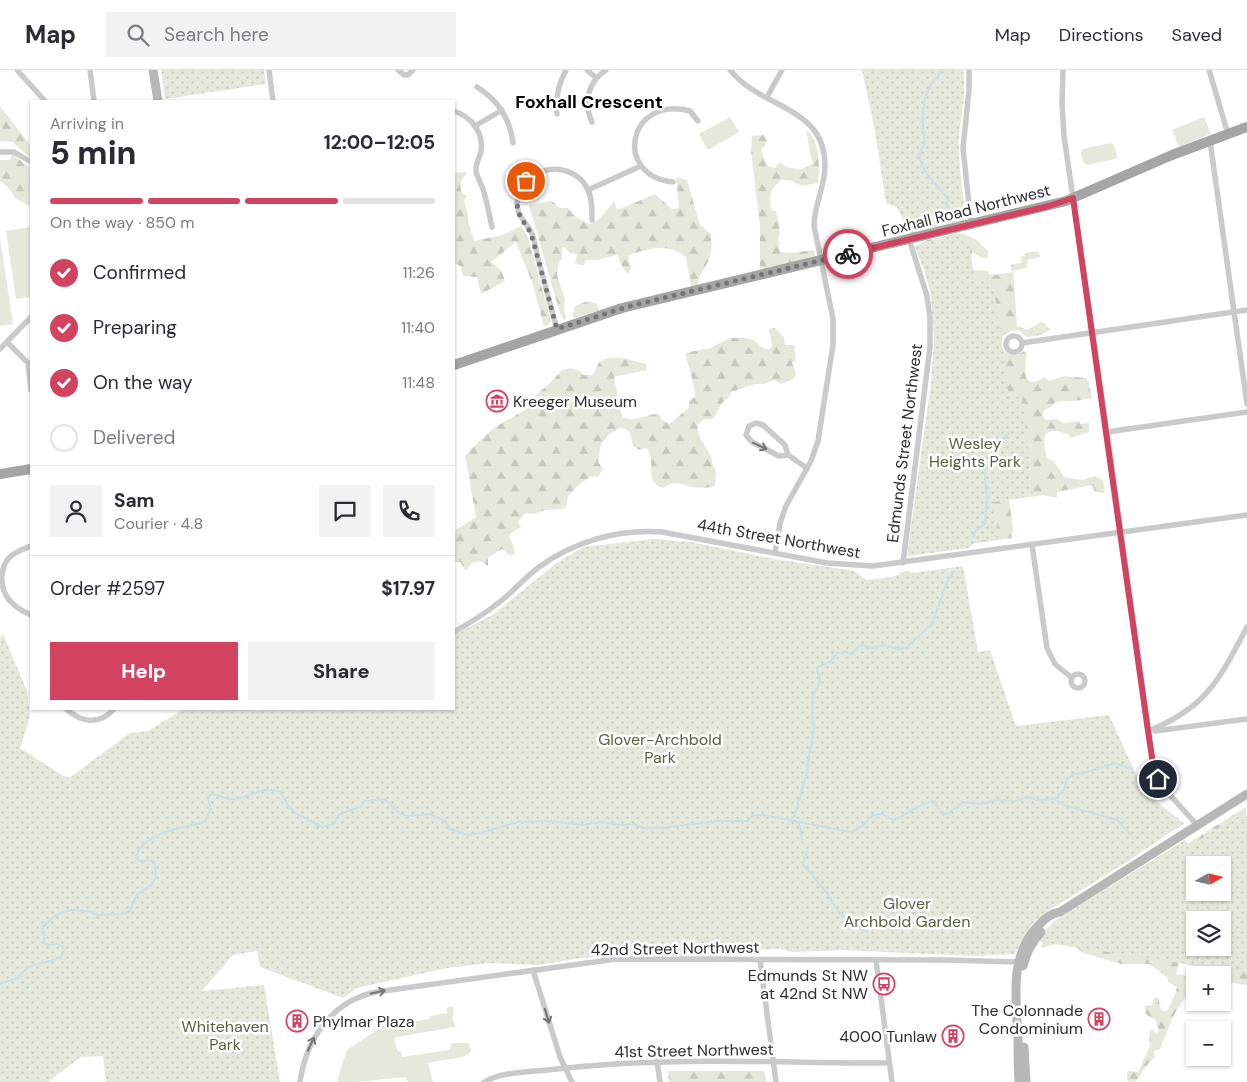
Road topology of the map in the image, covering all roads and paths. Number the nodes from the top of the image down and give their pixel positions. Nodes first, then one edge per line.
1 (17, 70) edge
2 (90, 70) edge
3 (154, 70) edge
4 (268, 70) edge
5 (398, 70) edge
6 (413, 70) edge
7 (566, 70) edge
8 (587, 70) edge
9 (606, 70) edge
10 (730, 70) edge
11 (782, 70) edge
12 (969, 70) edge
13 (1064, 70) edge
14 (1209, 70) edge
15 (596, 78) junction
16 (477, 87) dead end
17 (767, 98) junction
18 (44, 100) edge
19 (94, 100) edge
20 (158, 100) edge
21 (273, 100) edge
22 (502, 110) junction
23 (455, 112) edge
24 (557, 114) dead end
25 (698, 121) dead end
26 (592, 122) dead end
27 (475, 126) junction
28 (1247, 127) edge
29 (1228, 134) junction
30 (1210, 140) junction
31 (513, 143) dead end
32 (0, 152) edge
33 (30, 161) edge
34 (641, 166) junction
35 (673, 182) dead end
36 (588, 190) junction
37 (1073, 198) junction
38 (592, 220) dead end
39 (971, 224) junction
40 (492, 227) dead end
41 (909, 239) junction
42 (820, 260) junction
43 (1247, 310) edge
44 (1234, 312) junction
45 (30, 318) edge
46 (557, 329) junction
47 (1092, 332) junction
48 (7, 342) junction
49 (1022, 343) dead end
50 (0, 349) edge
51 (30, 363) edge
52 (455, 365) edge
53 (1247, 404) edge
54 (1247, 412) edge
55 (1107, 432) junction
56 (788, 455) junction
57 (807, 468) junction
58 (30, 469) edge
59 (0, 474) edge
60 (1247, 515) edge
61 (1121, 532) junction
62 (1032, 545) junction
63 (30, 546) edge
64 (775, 553) junction
65 (903, 563) junction
66 (30, 615) edge
67 (1247, 628) edge
68 (455, 631) edge
69 (1072, 678) dead end
70 (67, 710) edge
71 (113, 710) edge
72 (1247, 719) edge
73 (1148, 731) junction
74 (1247, 794) edge
75 (1197, 825) junction
76 (760, 960) junction
77 (876, 960) junction
78 (1021, 962) junction
79 (533, 970) junction
80 (657, 1061) junction
81 (773, 1062) junction
82 (889, 1063) junction
83 (564, 1068) junction
84 (1024, 1081) edge
85 (300, 1082) edge
86 (484, 1082) edge
87 (572, 1082) edge
88 (660, 1082) edge
89 (776, 1082) edge
90 (892, 1082) edge

1 - 18 street
2 - 19 street
3 - 20 street
4 - 21 street
5 - 6 street
7 - 24 street
8 - 15 street
9 - 15 street
10 - 17 street
11 - 17 street
12 - 39 street
13 - 37 street
14 - 29 street
15 - 26 street
16 - 22 street
17 - 42 street
22 - 27 street
22 - 31 street
23 - 27 street
25 - 34 street
27 - 40 street
28 - 29 main road, Foxhall Road Northwest
29 - 30 main road, Foxhall Road Northwest
30 - 37 main road, Foxhall Road Northwest
30 - 44 street
32 - 33 street
34 - 35 street
34 - 36 street
36 - 38 street
36 - 46 street
37 - 39 main road, Foxhall Road Northwest
37 - 47 street
39 - 41 main road, Foxhall Road Northwest
41 - 42 main road, Foxhall Road Northwest
41 - 65 street, Edmunds Street Northwest
42 - 46 main road, Foxhall Road Northwest
42 - 57 street
43 - 44 street
44 - 47 street
44 - 53 street
45 - 48 street
46 - 52 main road, Foxhall Road Northwest
47 - 49 street
47 - 55 street
48 - 50 street
48 - 51 street
54 - 55 street
55 - 61 street
56 -> 56 street
56 - 57 street
57 - 64 street
58 - 59 main road
60 - 61 street, 44th Street Northwest
61 - 62 street, 44th Street Northwest
61 - 73 street
62 - 65 street, 44th Street Northwest
62 - 69 street
63 - 66 street
64 - 65 street, 44th Street Northwest
64 - 68 street, 44th Street Northwest
67 - 73 street
70 - 71 street
72 - 73 street
73 - 75 street
74 - 75 street
75 - 78 street
76 - 77 street, 42nd Street Northwest
76 - 79 street, 42nd Street Northwest
76 - 81 street
77 - 78 street, 42nd Street Northwest
77 - 82 street
78 - 84 street
79 -> 83 street
85 -> 79 street, 42nd Street Northwest
80 - 81 street, 41st Street Northwest
80 - 83 street, 41st Street Northwest
80 - 88 street
81 - 82 street, 41st Street Northwest
81 - 89 street
82 - 90 street
83 - 86 street, 41st Street Northwest
83 - 87 street

